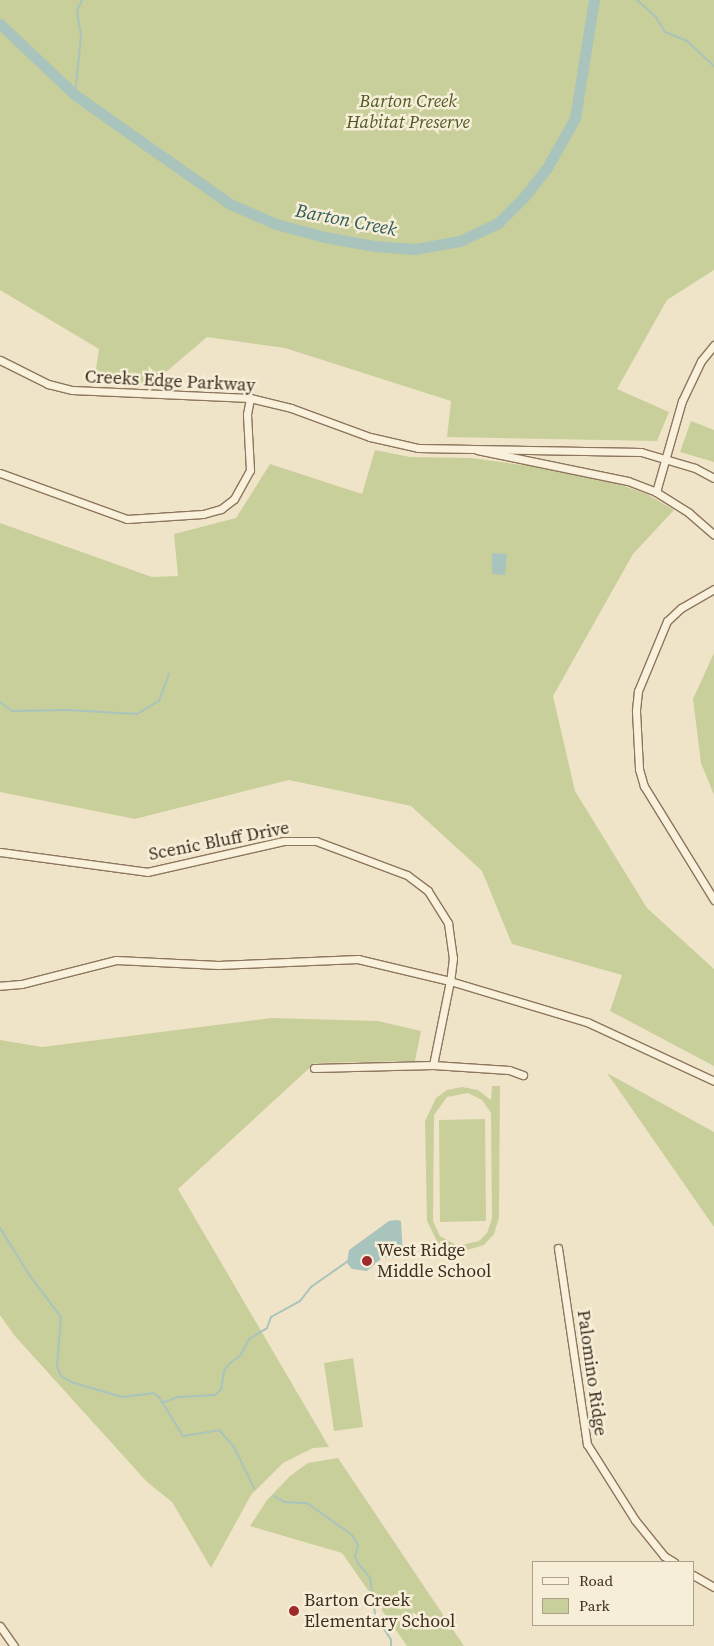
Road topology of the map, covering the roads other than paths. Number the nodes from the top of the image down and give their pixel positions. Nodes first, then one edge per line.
1 (714, 345) edge
2 (0, 360) edge
3 (250, 398) junction
4 (457, 446) junction
5 (664, 457) junction
6 (0, 473) edge
7 (714, 478) edge
8 (656, 492) junction
9 (714, 535) edge
10 (714, 589) edge
11 (0, 852) edge
12 (714, 900) edge
13 (450, 981) junction
14 (0, 986) edge
15 (433, 1065) junction
16 (314, 1068) dead end
17 (523, 1075) dead end
18 (714, 1081) edge
19 (558, 1248) dead end
20 (672, 1561) edge
21 (694, 1575) edge
22 (714, 1587) edge
23 (0, 1626) edge
24 (14, 1646) edge

1 - 5 street
2 - 3 street, Creeks Edge Parkway
3 - 4 street, Creeks Edge Parkway
3 - 6 street
4 - 5 street, Creeks Edge Parkway
4 - 8 street, Creeks Edge Parkway
5 - 7 street, Creeks Edge Parkway
5 - 8 street
8 - 9 street, Creeks Edge Parkway
10 - 12 street
11 - 13 street, Scenic Bluff Drive
13 - 14 street
13 - 15 street, Scenic Bluff Drive
13 - 18 street
15 - 16 street
15 - 17 street
19 - 20 street, Palomino Ridge
21 - 22 street
23 - 24 street

